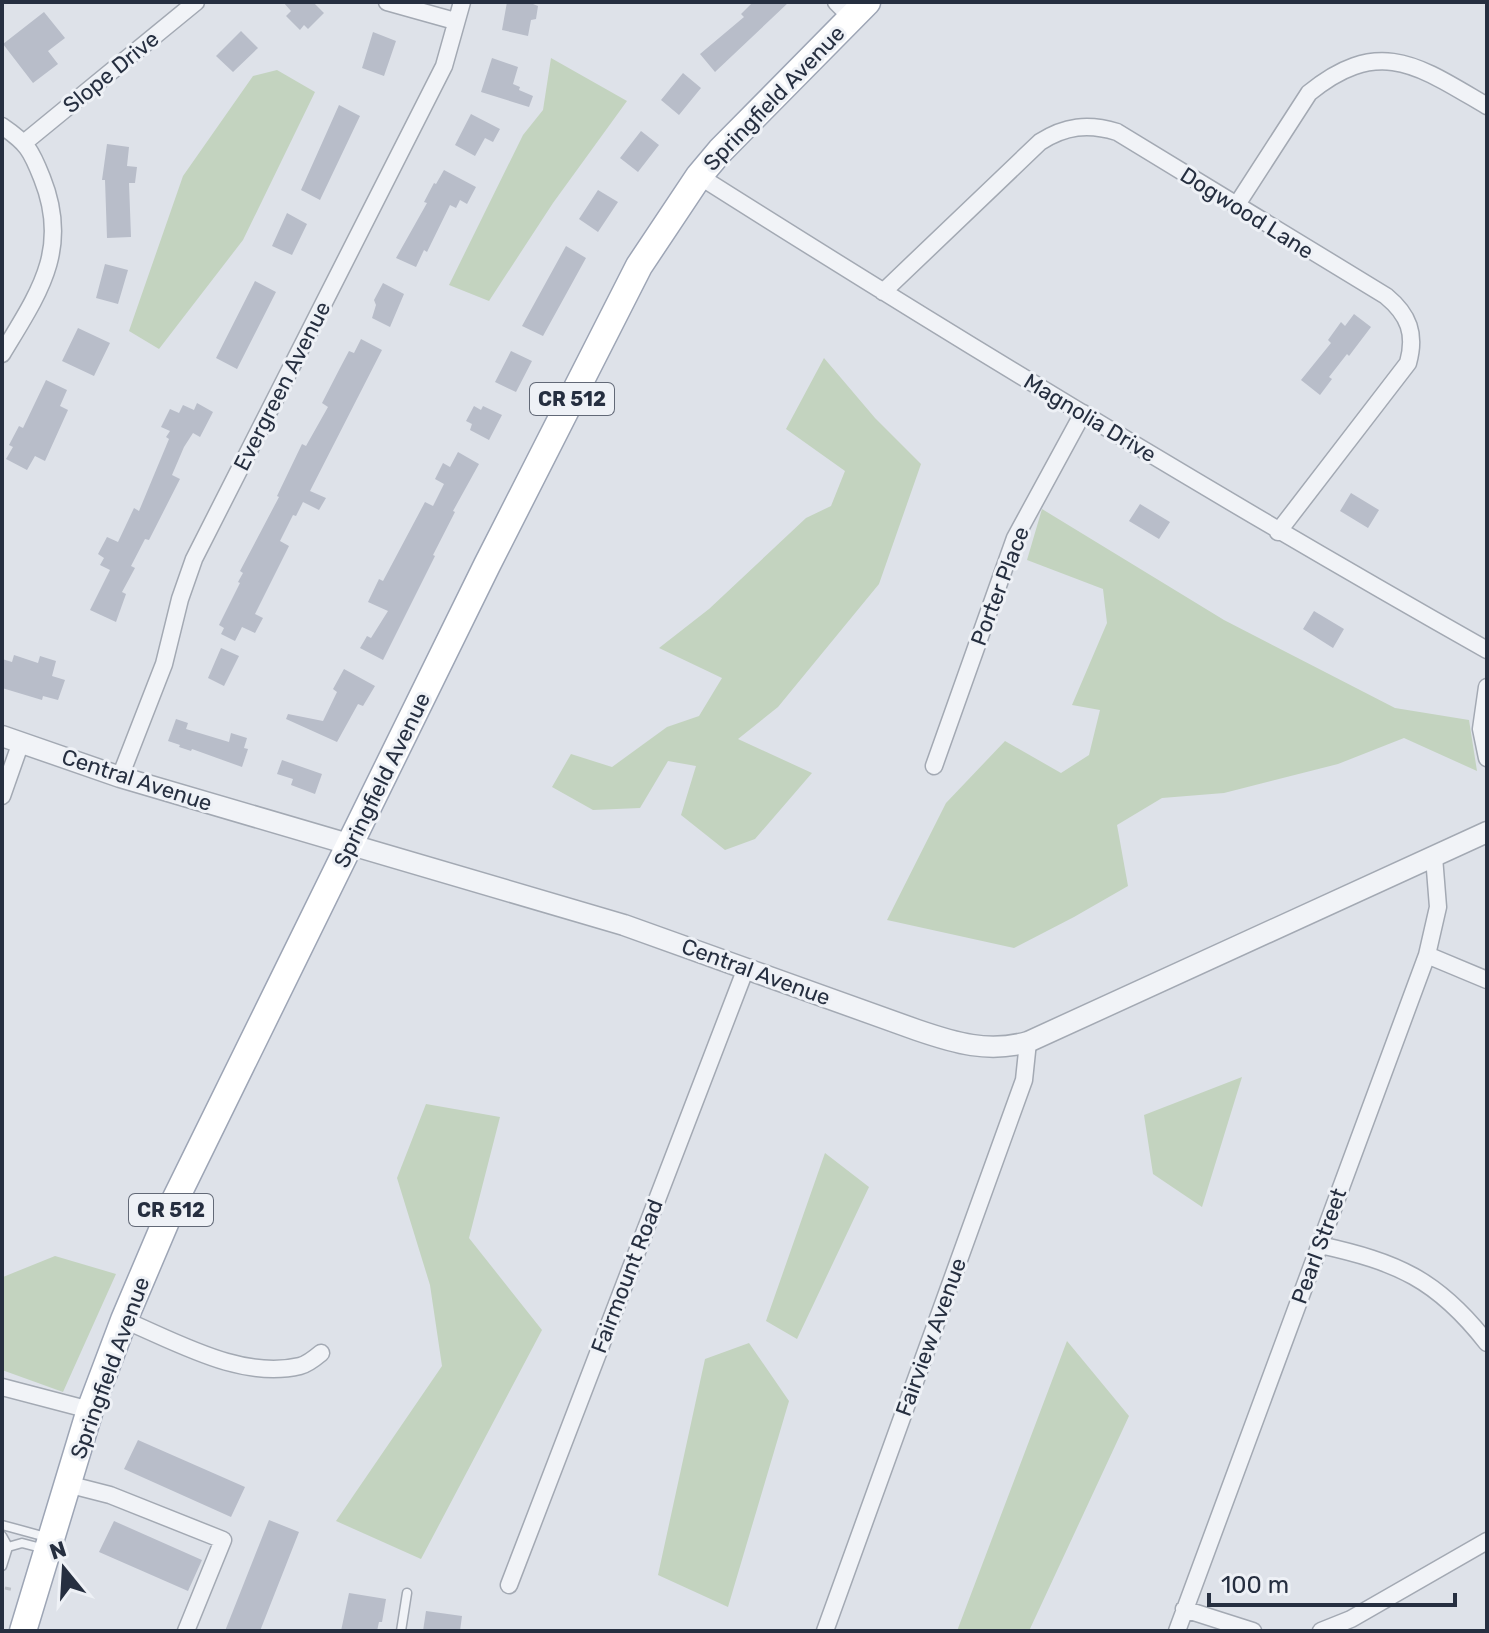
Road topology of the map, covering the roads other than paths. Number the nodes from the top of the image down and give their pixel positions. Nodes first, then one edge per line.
1 (196, 2) edge
2 (387, 2) edge
3 (462, 2) edge
4 (851, 7) edge
5 (455, 21) junction
6 (1487, 106) edge
7 (2, 126) edge
8 (25, 142) junction
9 (699, 176) junction
10 (1236, 206) junction
11 (883, 292) junction
12 (2, 354) edge
13 (1083, 413) junction
14 (1278, 532) junction
15 (1487, 650) edge
16 (1487, 687) edge
17 (12, 739) edge
18 (1487, 758) edge
19 (934, 766) dead end
20 (120, 777) junction
21 (2, 796) edge
22 (1487, 832) edge
23 (351, 846) junction
24 (1434, 857) junction
25 (1427, 955) junction
26 (746, 968) junction
27 (1487, 980) edge
28 (1028, 1042) junction
29 (1320, 1245) junction
30 (124, 1320) junction
31 (1487, 1343) edge
32 (321, 1353) dead end
33 (2, 1387) edge
34 (90, 1410) junction
35 (67, 1484) junction
36 (2, 1525) edge
37 (2, 1536) edge
38 (1487, 1541) edge
39 (49, 1544) junction
40 (8, 1547) junction
41 (2, 1566) edge
42 (509, 1585) dead end
43 (407, 1593) dead end
44 (1184, 1609) junction
45 (23, 1631) edge
46 (186, 1631) edge
47 (401, 1631) edge
48 (825, 1631) edge
49 (1177, 1631) edge
50 (1253, 1631) edge
51 (1321, 1631) edge

1 - 8 street, Slope Drive
2 - 5 street
3 - 5 street, Evergreen Avenue
4 - 9 main road, Springfield Avenue / CR 512
5 - 20 street, Evergreen Avenue
6 - 10 street
7 - 8 street
8 - 12 street
9 - 11 street, Magnolia Drive
9 - 23 main road, Springfield Avenue / CR 512
10 - 11 street, Dogwood Lane
10 - 14 street, Dogwood Lane
11 - 13 street, Magnolia Drive
13 - 14 street, Magnolia Drive
13 - 19 street, Porter Place
14 - 15 street, Magnolia Drive
16 - 18 street
17 - 20 street, Central Avenue
17 - 21 street
20 - 23 street, Central Avenue
22 - 24 street, Central Avenue
23 - 26 street, Central Avenue
23 - 30 main road, Springfield Avenue / CR 512
24 - 25 street, Pearl Street
24 - 28 street, Central Avenue
25 - 27 street
25 - 29 street, Pearl Street
26 - 28 street, Central Avenue
26 - 42 street, Fairmount Road
28 - 48 street, Fairview Avenue
29 - 31 street
29 - 44 street, Pearl Street
30 - 32 street
30 - 34 main road, Springfield Avenue / CR 512
33 - 34 street
34 - 35 main road, Springfield Avenue / CR 512
35 - 39 main road, Springfield Avenue / CR 512
35 - 46 street
36 - 39 lane
37 - 40 lane
38 - 51 street
39 - 40 lane
39 - 45 main road, Springfield Avenue / CR 512
40 - 41 lane
43 - 47 lane
44 - 49 street, Pearl Street
44 - 50 street

